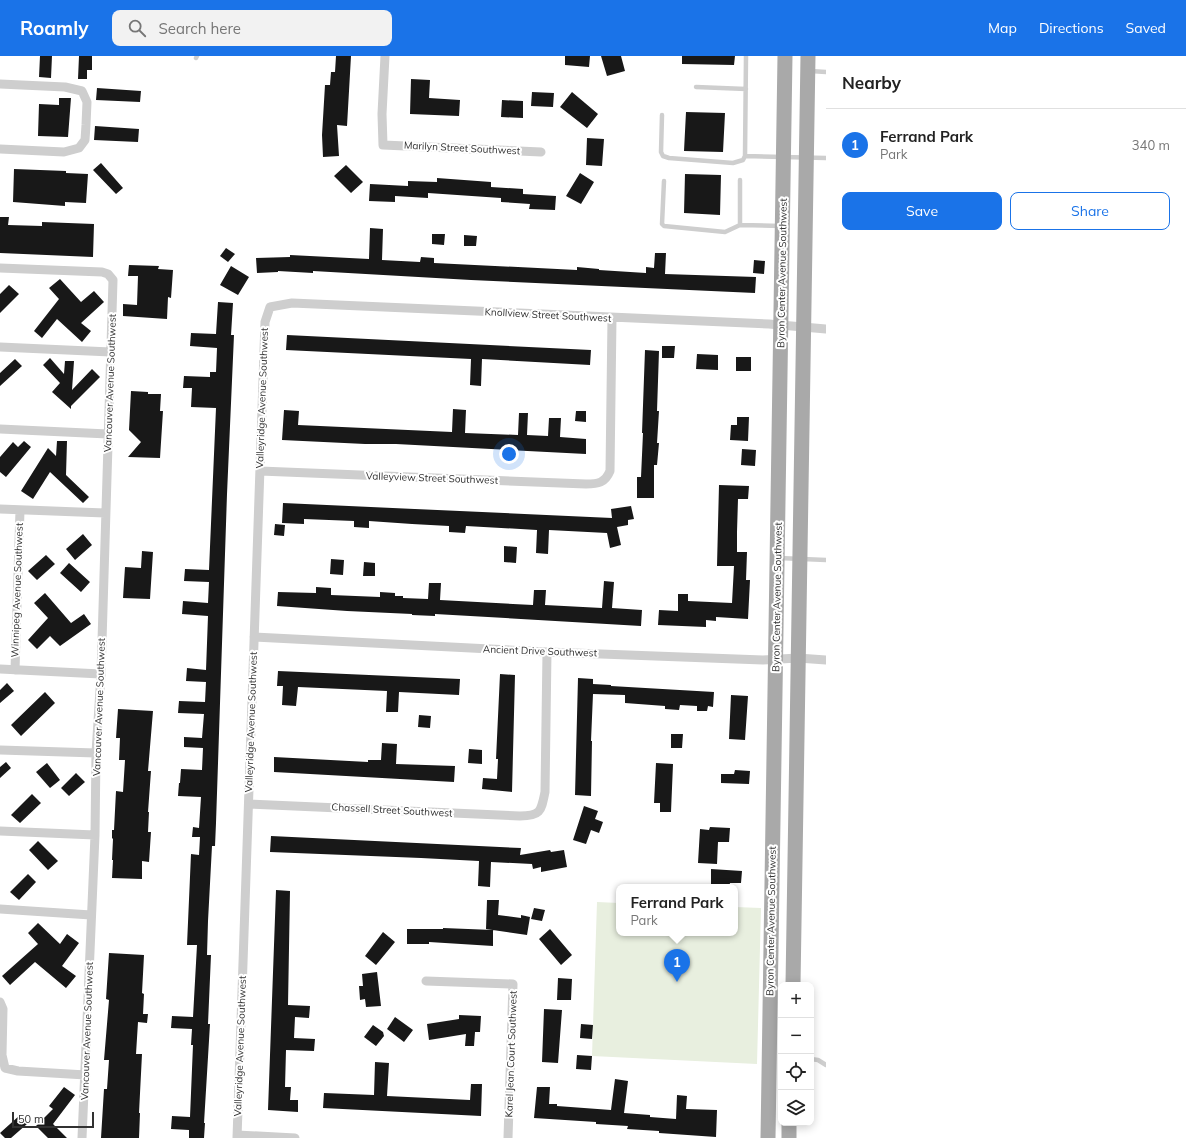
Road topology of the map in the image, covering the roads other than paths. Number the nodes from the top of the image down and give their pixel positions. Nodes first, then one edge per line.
1 (385, 56) edge
2 (746, 56) edge
3 (786, 56) edge
4 (808, 56) edge
5 (808, 71) junction
6 (826, 72) edge
7 (0, 84) edge
8 (696, 87) dead end
9 (746, 89) junction
10 (662, 115) dead end
11 (0, 149) edge
12 (541, 152) dead end
13 (745, 156) junction
14 (784, 157) junction
15 (807, 157) junction
16 (826, 158) edge
17 (740, 180) dead end
18 (664, 181) dead end
19 (740, 225) junction
20 (783, 226) junction
21 (0, 268) edge
22 (270, 307) joint
23 (612, 318) junction
24 (781, 325) junction
25 (803, 328) junction
26 (826, 330) edge
27 (0, 347) edge
28 (112, 352) junction
29 (0, 429) edge
30 (108, 434) junction
31 (260, 471) junction
32 (0, 509) edge
33 (20, 510) junction
34 (105, 513) junction
35 (777, 558) junction
36 (800, 559) junction
37 (826, 560) edge
38 (254, 637) junction
39 (547, 652) junction
40 (798, 658) junction
41 (775, 660) junction
42 (826, 660) edge
43 (0, 669) edge
44 (15, 670) junction
45 (100, 674) junction
46 (0, 750) edge
47 (96, 754) junction
48 (249, 804) junction
49 (0, 831) edge
50 (95, 835) junction
51 (0, 909) edge
52 (91, 915) junction
53 (426, 981) dead end
54 (792, 982) edge
55 (0, 1002) edge
56 (814, 1059) edge
57 (826, 1065) edge
58 (86, 1075) junction
59 (789, 1126) edge
60 (237, 1137) edge
61 (82, 1138) edge
62 (295, 1138) edge
63 (508, 1138) edge
64 (768, 1138) edge
65 (789, 1138) edge

1 - 12 street, Marilyn Street Southwest
2 - 9 lane
3 - 14 main road, Byron Center Avenue Southwest
4 - 5 main road
5 - 6 lane
5 - 15 main road
7 - 11 street
8 - 9 lane
9 - 13 lane
10 - 13 lane
13 - 14 lane
14 - 15 lane
14 - 20 main road, Byron Center Avenue Southwest
15 - 16 lane
15 - 25 main road
17 - 19 lane
18 - 19 lane
19 - 20 lane
20 - 24 main road, Byron Center Avenue Southwest
21 - 28 street, Vancouver Avenue Southwest
22 - 23 street, Knollview Street Southwest
22 - 31 street, Valleyridge Avenue Southwest
23 - 24 street, Knollview Street Southwest
23 - 31 street, Valleyview Street Southwest
24 - 25 street, Knollview Street Southwest
24 - 35 main road, Byron Center Avenue Southwest
25 - 26 street, Knollview Street Southwest
25 - 36 main road
27 - 28 street
28 - 30 street, Vancouver Avenue Southwest
29 - 30 street
30 - 34 street, Vancouver Avenue Southwest
31 - 38 street, Valleyridge Avenue Southwest
32 - 33 street
33 - 34 street
33 - 44 street, Winnipeg Avenue Southwest
34 - 45 street, Vancouver Avenue Southwest
35 - 36 lane
35 - 41 main road, Byron Center Avenue Southwest
36 - 37 lane
36 - 40 main road
38 - 39 street, Ancient Drive Southwest
38 - 48 street, Valleyridge Avenue Southwest
39 - 41 street, Ancient Drive Southwest
39 - 48 street, Chassell Street Southwest
40 - 41 street, Ancient Drive Southwest
40 - 42 street, Ancient Drive Southwest
40 - 54 main road
41 - 64 main road, Byron Center Avenue Southwest
43 - 44 street
44 - 45 street
45 - 47 street, Vancouver Avenue Southwest
46 - 47 street
47 - 50 street, Vancouver Avenue Southwest
48 - 60 street, Valleyridge Avenue Southwest
49 - 50 street
50 - 52 street, Vancouver Avenue Southwest
51 - 52 street
52 - 58 street, Vancouver Avenue Southwest
53 - 63 street, Karel Jean Court Southwest
55 - 58 street
56 - 57 lane
58 - 61 street, Vancouver Avenue Southwest
59 - 65 main road
60 - 62 street

